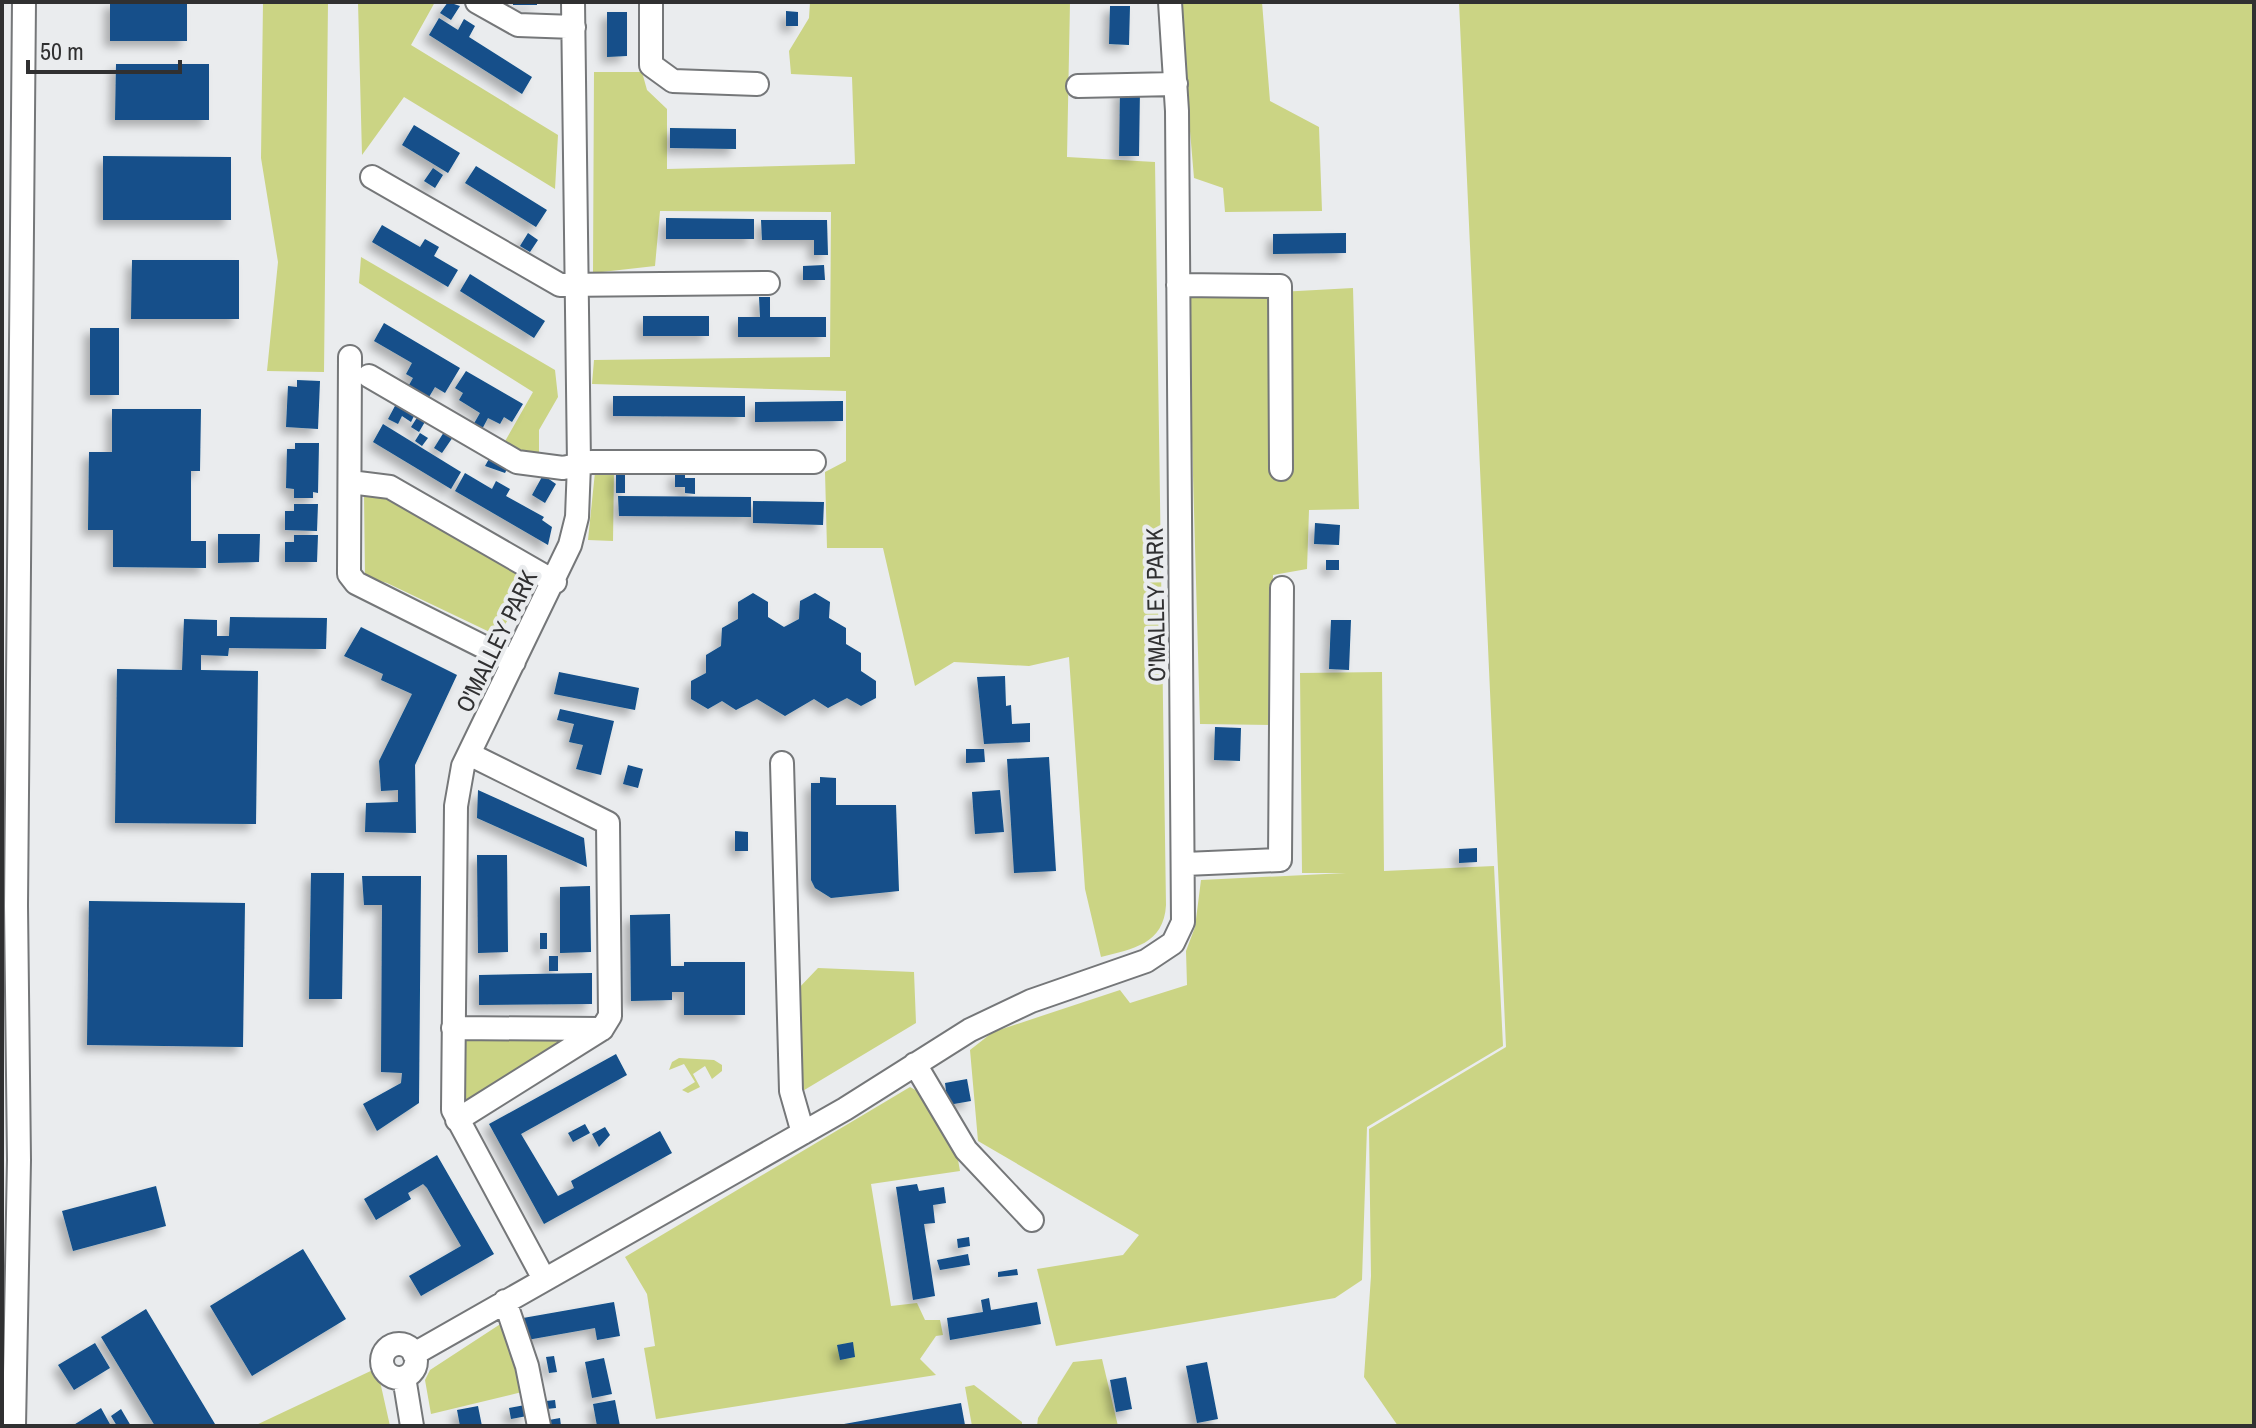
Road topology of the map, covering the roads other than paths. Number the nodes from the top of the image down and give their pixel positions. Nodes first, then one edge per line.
1 (24, 2) edge
2 (477, 2) edge
3 (573, 2) edge
4 (651, 2) edge
5 (1170, 2) edge
6 (574, 27) junction
7 (757, 84) dead end
8 (1176, 84) junction
9 (1078, 86) dead end
10 (372, 177) dead end
11 (768, 283) dead end
12 (577, 285) junction
13 (1178, 285) junction
14 (350, 357) dead end
15 (369, 376) dead end
16 (814, 462) dead end
17 (579, 464) junction
18 (1281, 469) dead end
19 (350, 482) junction
20 (555, 582) junction
21 (1282, 588) dead end
22 (514, 662) junction
23 (469, 754) junction
24 (782, 763) dead end
25 (1185, 864) junction
26 (453, 1028) junction
27 (602, 1029) junction
28 (915, 1064) junction
29 (457, 1120) junction
30 (803, 1133) junction
31 (1032, 1220) dead end
32 (544, 1279) junction
33 (505, 1301) junction
34 (14, 1426) edge
35 (412, 1426) edge
36 (539, 1426) edge

1 - 34 street
2 - 6 street
3 - 6 street, O'MALLEY PARK
4 - 7 street
5 - 8 street, O'MALLEY PARK
6 - 12 street, O'MALLEY PARK
8 - 9 street
8 - 13 street, O'MALLEY PARK
10 - 12 street
11 - 12 street
12 - 17 street, O'MALLEY PARK
13 - 18 street
13 - 25 street, O'MALLEY PARK
14 - 19 street
15 - 17 street
16 - 17 street
17 - 20 street, O'MALLEY PARK
19 - 20 street
19 - 22 street
20 - 22 street, O'MALLEY PARK
21 - 25 street
22 - 23 street, O'MALLEY PARK
23 - 26 street, O'MALLEY PARK
23 - 27 street
24 - 30 street
25 - 28 street, O'MALLEY PARK
26 - 27 street
26 - 29 street, O'MALLEY PARK
27 - 29 street
28 - 30 street, O'MALLEY PARK
28 - 31 street
29 - 32 street, O'MALLEY PARK
30 - 32 street, O'MALLEY PARK
32 - 33 street, O'MALLEY PARK
33 - 35 street, O'MALLEY PARK
33 - 36 street

